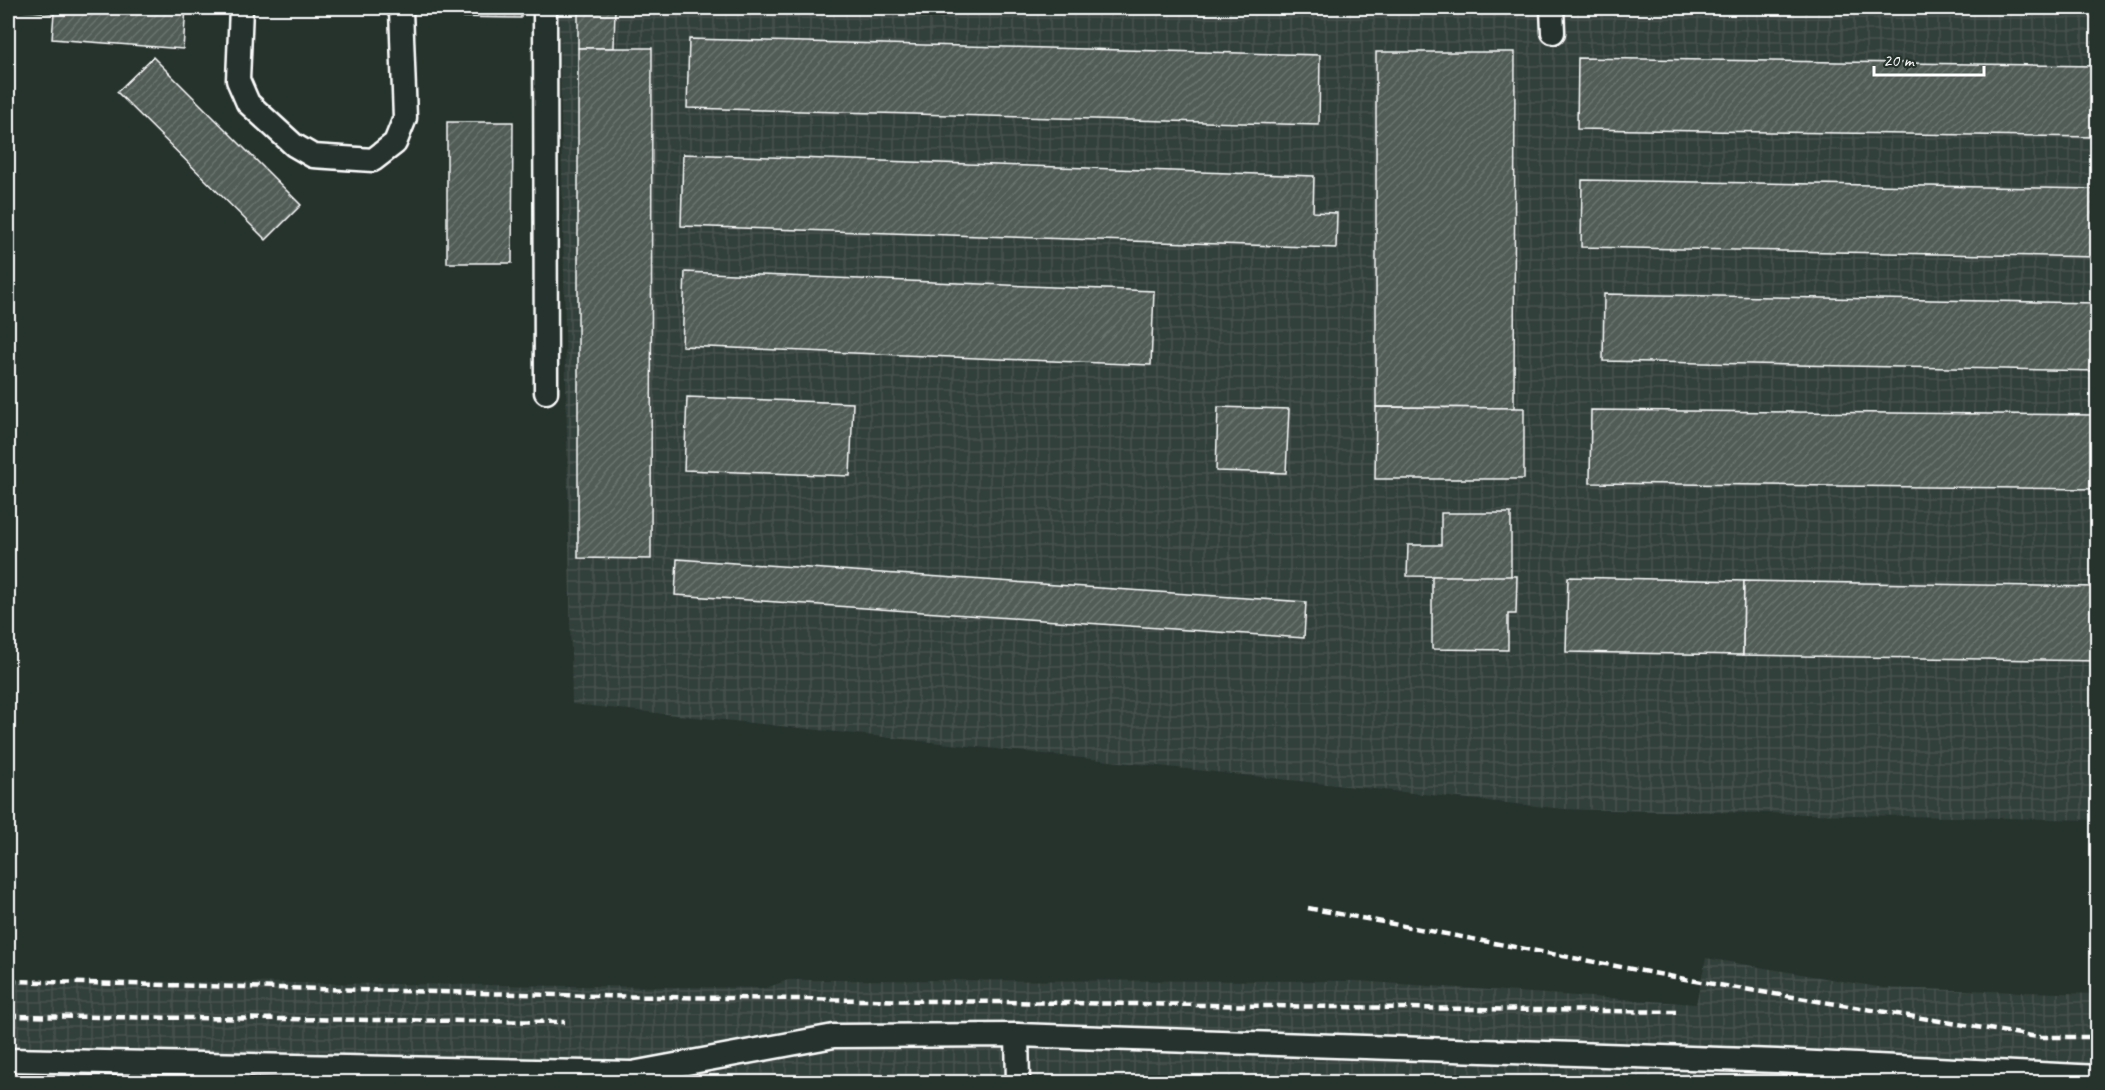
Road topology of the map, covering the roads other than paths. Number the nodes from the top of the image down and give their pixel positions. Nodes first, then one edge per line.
1 (241, 8) edge
2 (398, 8) edge
3 (545, 8) edge
4 (1552, 8) edge
5 (1553, 32) dead end
6 (546, 392) dead end
7 (1017, 1035) junction
8 (8, 1060) edge
9 (1776, 1072) edge
10 (632, 1078) edge
11 (2096, 1079) edge
12 (1017, 1083) edge

1 - 2 lane
3 - 6 lane
4 - 5 lane
7 - 9 lane
7 - 10 lane
7 - 12 lane
8 - 10 lane
9 - 11 lane

